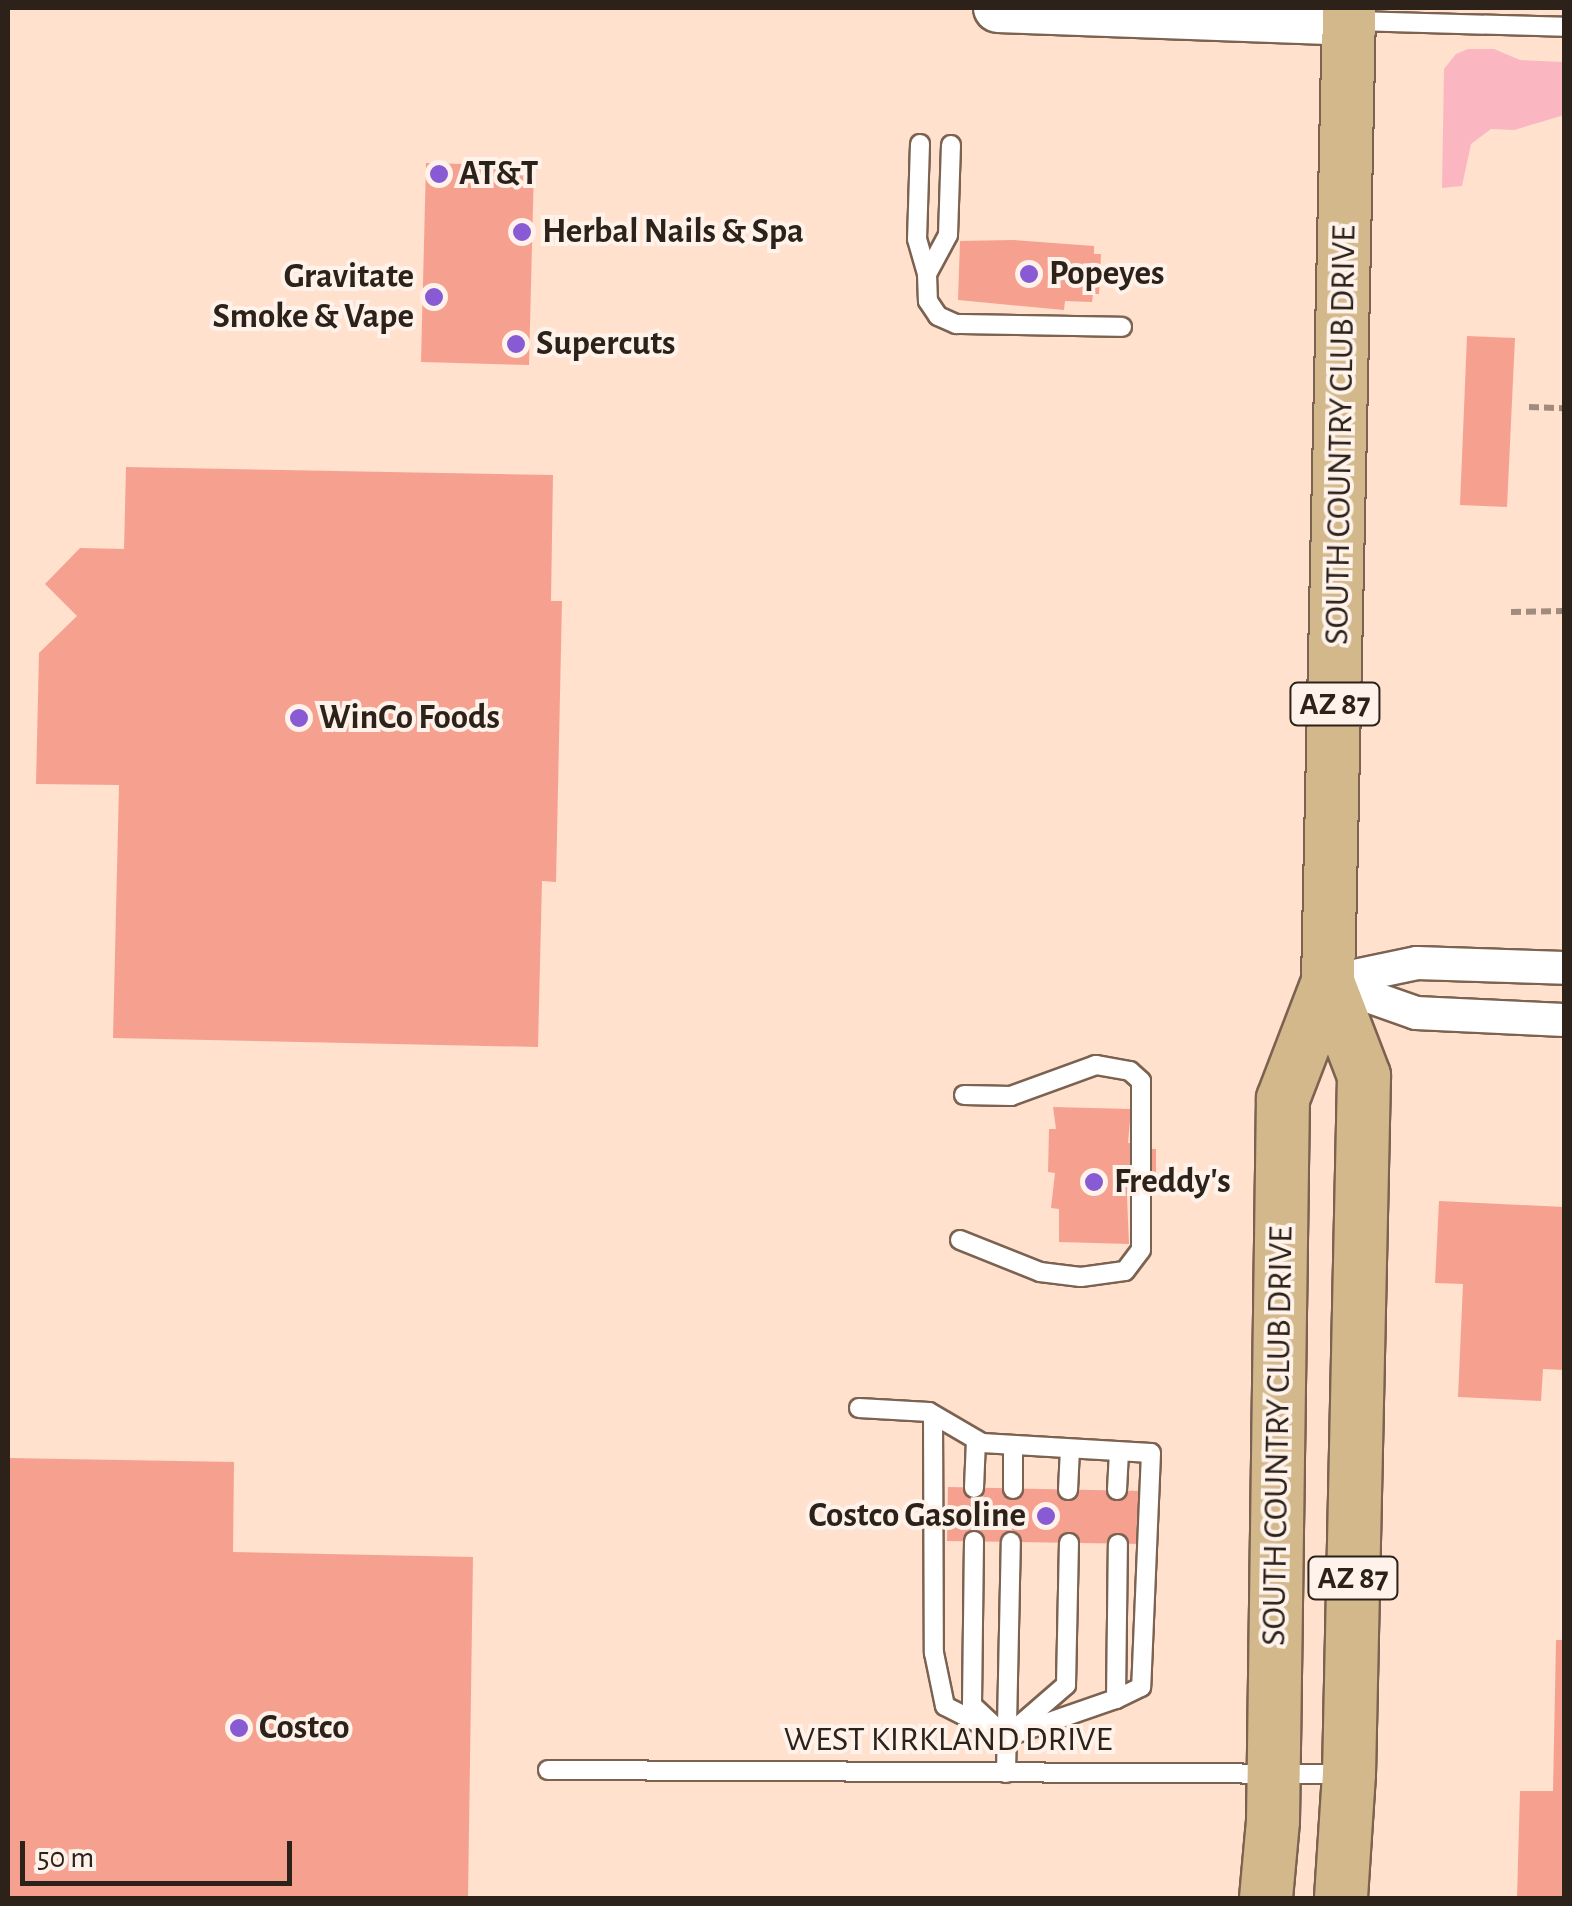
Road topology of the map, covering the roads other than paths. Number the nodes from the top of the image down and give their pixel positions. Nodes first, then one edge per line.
1 (998, 8) edge
2 (1349, 14) edge
3 (1564, 27) edge
4 (920, 144) dead end
5 (951, 145) dead end
6 (926, 274) junction
7 (1122, 327) dead end
8 (1564, 968) edge
9 (1328, 982) junction
10 (1564, 1020) edge
11 (964, 1095) dead end
12 (960, 1240) dead end
13 (859, 1408) dead end
14 (933, 1415) junction
15 (976, 1440) junction
16 (1013, 1446) junction
17 (1070, 1449) junction
18 (1119, 1452) junction
19 (974, 1488) dead end
20 (1013, 1489) dead end
21 (1068, 1490) dead end
22 (1117, 1490) dead end
23 (974, 1541) dead end
24 (1011, 1542) dead end
25 (1068, 1543) dead end
26 (1118, 1544) dead end
27 (1116, 1700) junction
28 (1006, 1736) junction
29 (548, 1770) dead end
30 (1006, 1773) junction
31 (1272, 1774) junction
32 (1349, 1774) junction
33 (1266, 1898) edge
34 (1342, 1898) edge

1 - 2 street
2 - 3 lane
2 - 9 main road, SOUTH COUNTRY CLUB DRIVE / AZ 87
4 - 6 lane
5 - 6 lane
6 - 7 lane
8 - 9 street
9 - 10 street
9 - 31 main road, SOUTH COUNTRY CLUB DRIVE / AZ 87
9 - 32 main road, SOUTH COUNTRY CLUB DRIVE / AZ 87
11 - 12 lane
13 - 14 lane
14 - 15 lane
14 - 28 lane
15 - 16 lane
15 - 19 lane
16 - 17 lane
16 - 20 lane
17 - 18 lane
17 - 21 lane
18 - 22 lane
18 - 27 lane
23 - 28 lane
24 - 28 lane
25 - 28 lane
26 - 27 lane
27 - 28 lane
28 - 30 lane
29 - 30 lane, WEST KIRKLAND DRIVE
30 - 31 lane, WEST KIRKLAND DRIVE
31 - 32 lane, WEST KIRKLAND DRIVE
31 - 33 main road, SOUTH COUNTRY CLUB DRIVE / AZ 87
32 - 34 main road, SOUTH COUNTRY CLUB DRIVE / AZ 87

